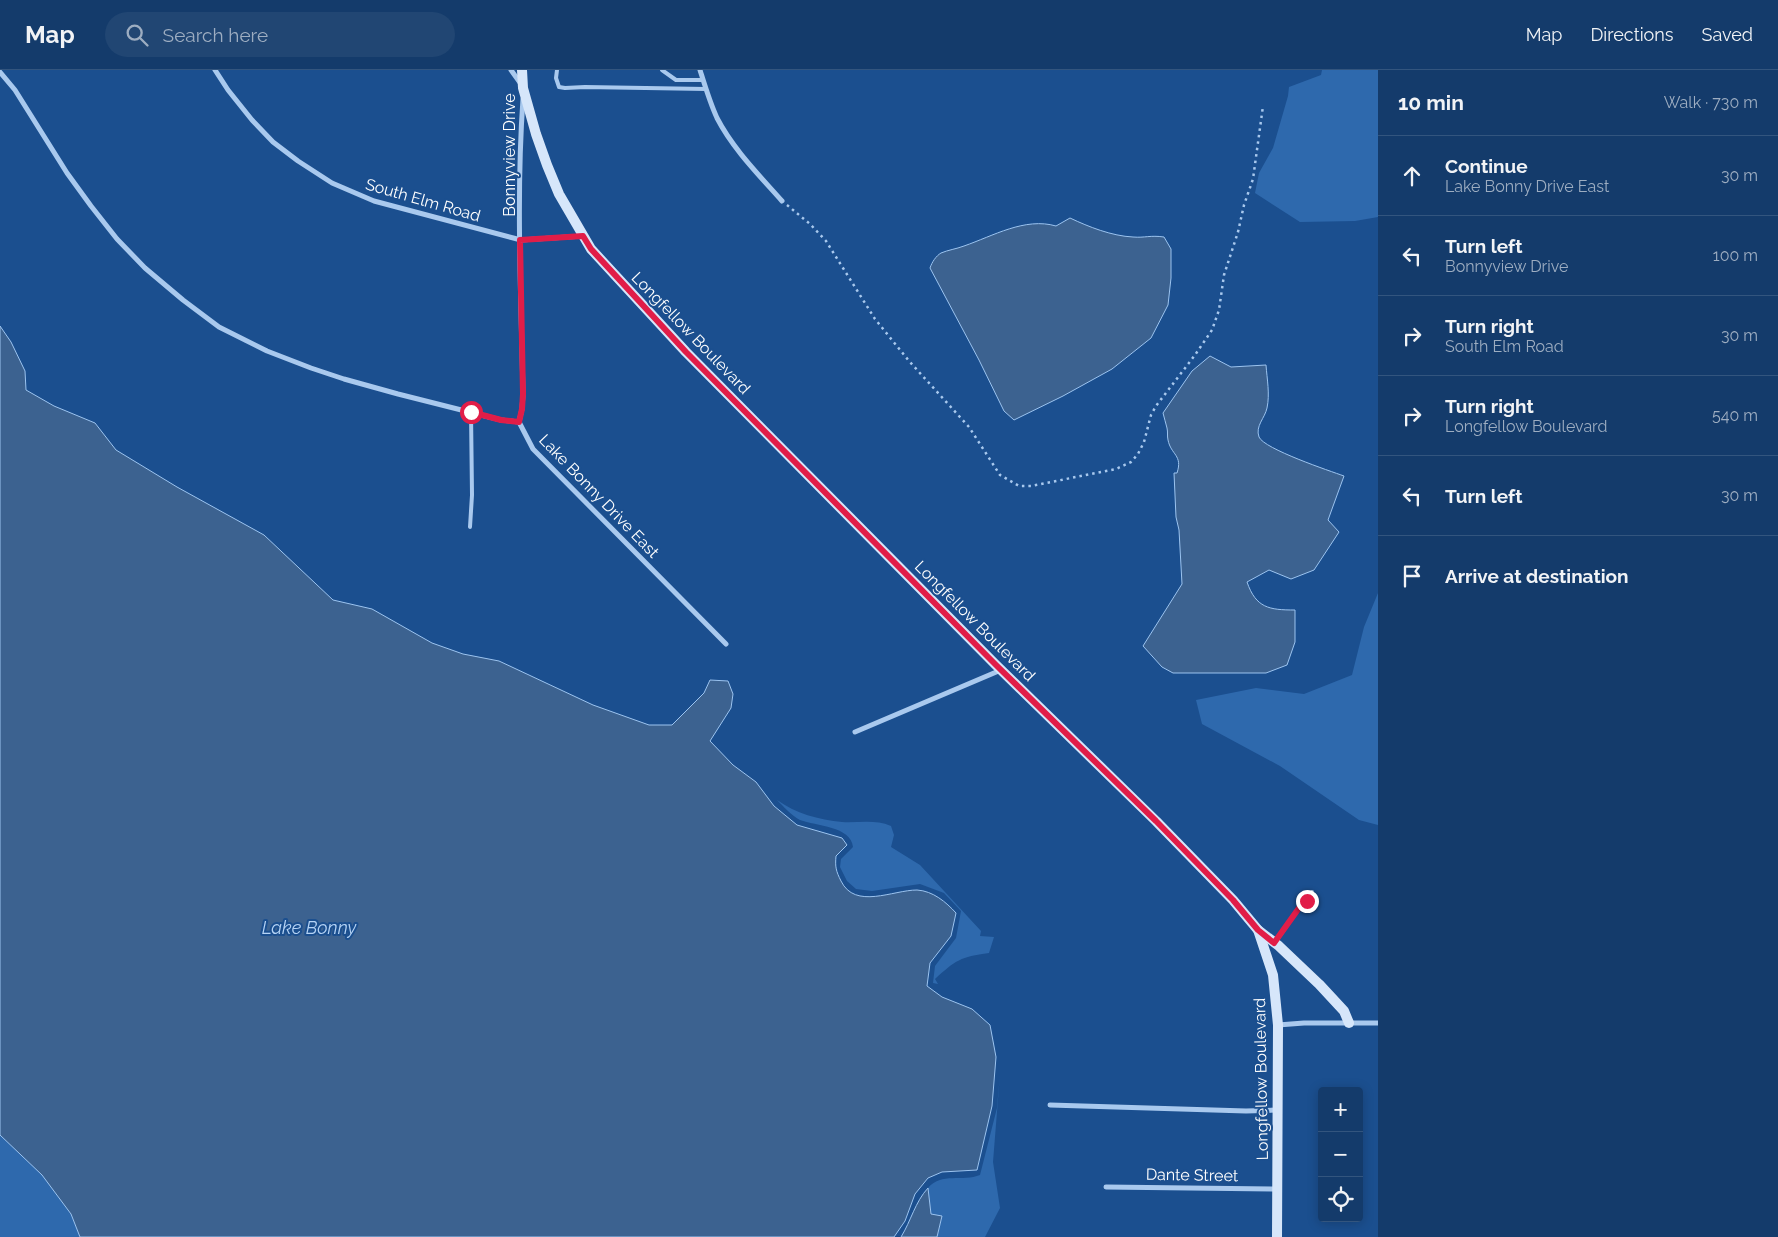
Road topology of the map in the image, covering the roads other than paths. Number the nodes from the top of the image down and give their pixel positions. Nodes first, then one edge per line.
1 (214, 70) edge
2 (511, 70) edge
3 (522, 70) edge
4 (556, 70) edge
5 (662, 70) edge
6 (700, 70) edge
7 (0, 72) edge
8 (703, 80) junction
9 (523, 88) junction
10 (706, 89) junction
11 (782, 201) road end
12 (583, 236) junction
13 (520, 240) junction
14 (471, 412) junction
15 (519, 422) junction
16 (470, 527) dead end
17 (726, 644) dead end
18 (1001, 670) junction
19 (855, 732) dead end
20 (1312, 892) dead end
21 (1258, 930) junction
22 (1274, 943) junction
23 (1349, 1023) junction
24 (1378, 1023) edge
25 (1278, 1025) junction
26 (1050, 1105) dead end
27 (1277, 1110) junction
28 (1106, 1187) dead end
29 (1277, 1189) junction
30 (1277, 1237) edge

1 - 13 street, South Elm Road
2 - 9 street, Bonnyview Drive
3 - 9 street, Longfellow Boulevard
4 - 10 lane
5 - 8 lane
6 - 8 street
7 - 14 street
8 - 10 street
9 - 12 street, Longfellow Boulevard
9 - 13 street, Bonnyview Drive
10 - 11 street
12 - 13 street, South Elm Road
12 - 18 street, Longfellow Boulevard
13 - 15 street, Bonnyview Drive
14 - 15 street
14 - 16 lane
15 - 17 street, Lake Bonny Drive East
18 - 19 street
18 - 21 street, Longfellow Boulevard
20 - 22 lane
21 - 22 street
21 - 25 street, Longfellow Boulevard
22 - 23 street
23 - 24 street
23 - 25 street
25 - 27 street, Longfellow Boulevard
26 - 27 street
27 - 29 street, Longfellow Boulevard
28 - 29 street, Dante Street
29 - 30 street, Longfellow Boulevard

